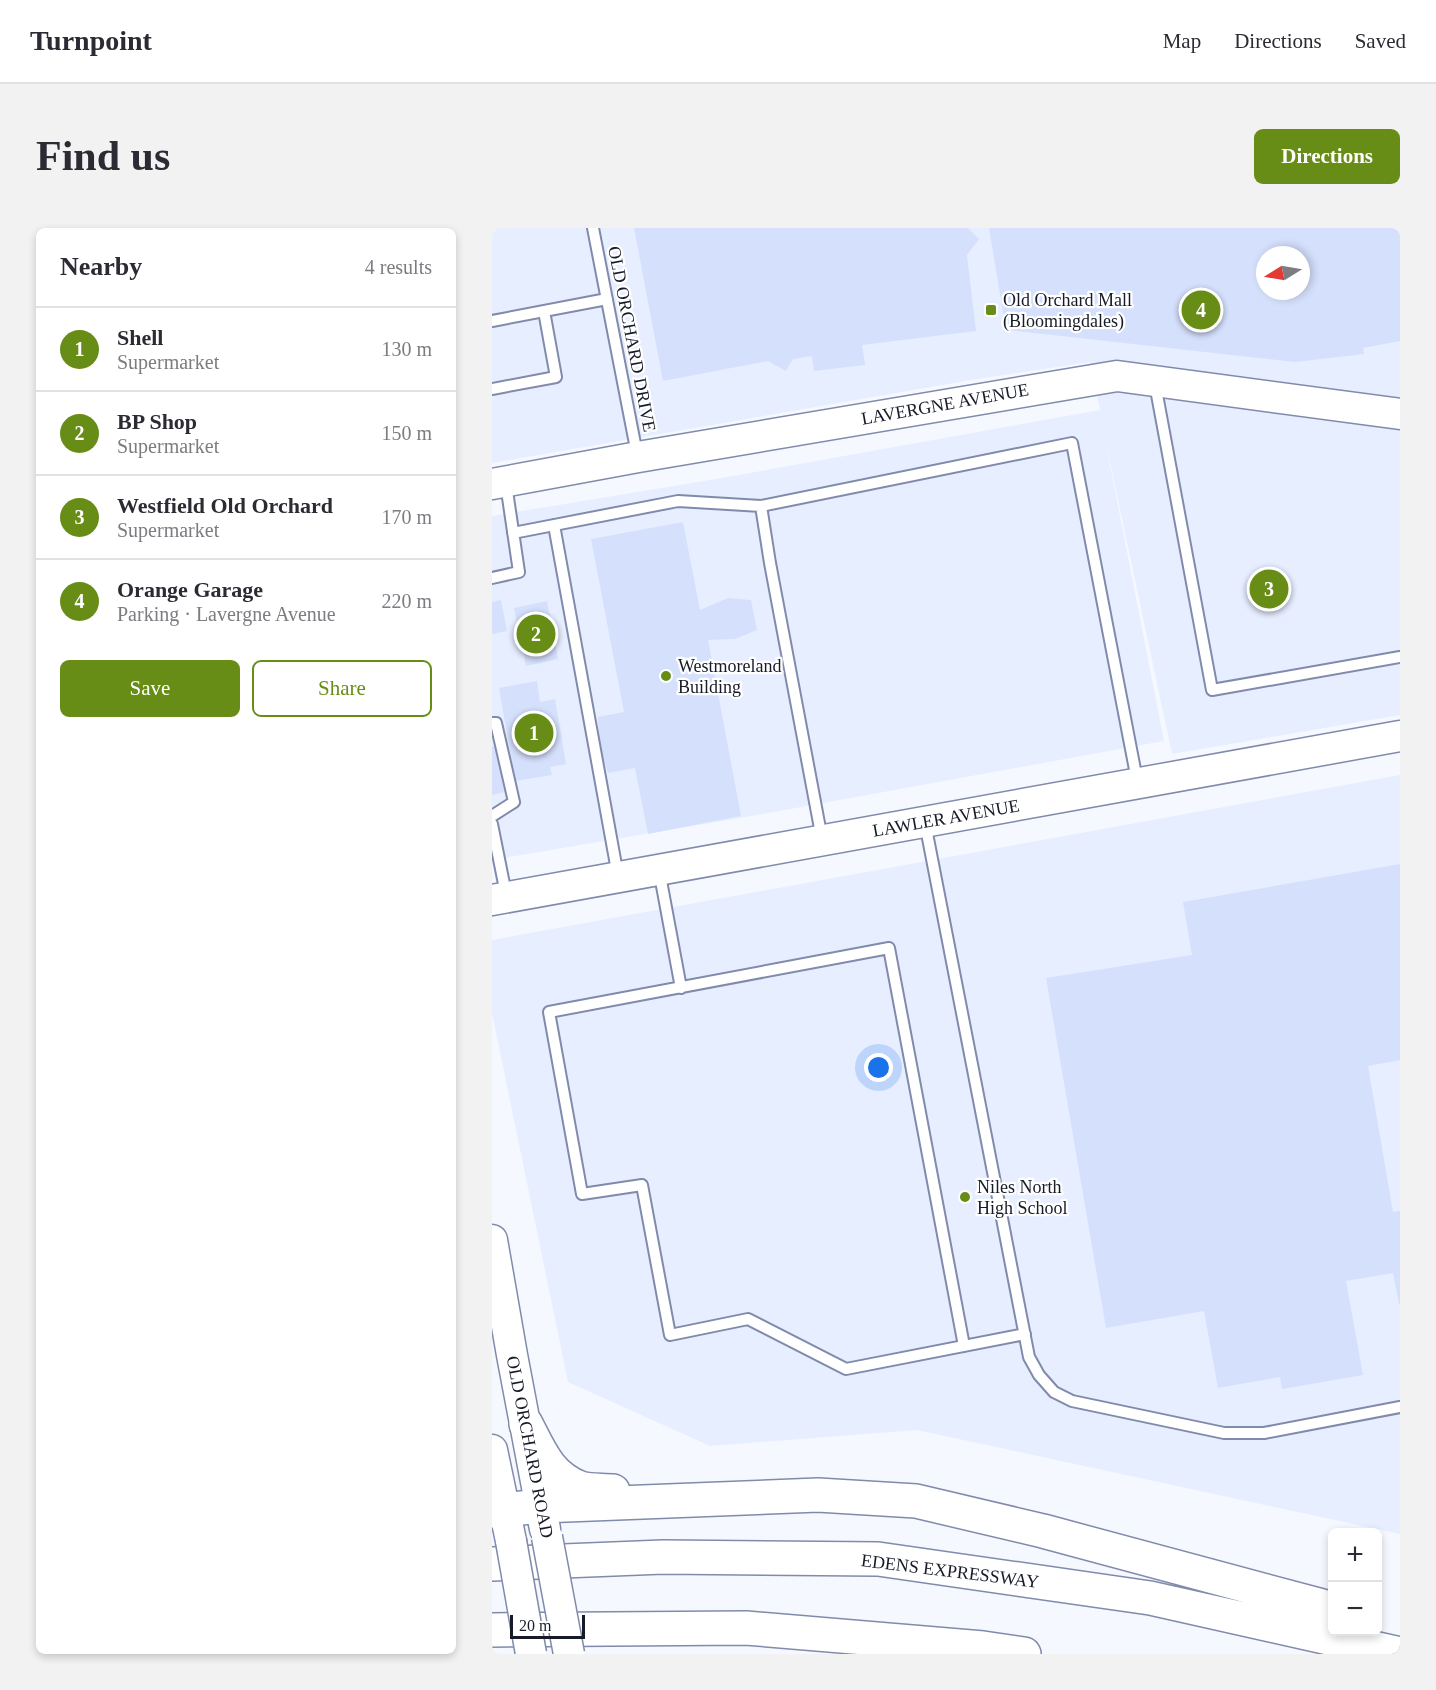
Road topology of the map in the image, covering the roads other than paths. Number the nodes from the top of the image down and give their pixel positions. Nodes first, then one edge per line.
1 (593, 228) edge
2 (607, 299) junction
3 (544, 311) junction
4 (492, 321) edge
5 (1154, 381) junction
6 (492, 389) edge
7 (1400, 414) edge
8 (638, 457) junction
9 (499, 483) edge
10 (761, 506) junction
11 (554, 525) junction
12 (513, 533) junction
13 (492, 578) edge
14 (1400, 657) edge
15 (492, 723) edge
16 (1400, 736) edge
17 (1138, 784) junction
18 (492, 816) edge
19 (925, 822) junction
20 (492, 824) edge
21 (822, 840) junction
22 (659, 870) junction
23 (618, 878) junction
24 (499, 899) edge
25 (681, 987) junction
26 (492, 1240) edge
27 (1025, 1334) junction
28 (964, 1346) junction
29 (1400, 1407) edge
30 (526, 1424) junction
31 (492, 1450) edge
32 (818, 1495) junction
33 (544, 1522) junction
34 (500, 1531) edge
35 (1328, 1609) edge
36 (492, 1630) edge
37 (1380, 1636) edge
38 (1400, 1646) edge
39 (531, 1654) edge
40 (569, 1654) edge
41 (1024, 1654) edge
42 (1400, 1654) edge

1 - 2 lane, OLD ORCHARD DRIVE
2 - 3 lane
2 - 8 lane, OLD ORCHARD DRIVE
3 - 4 lane
3 - 6 lane
5 - 7 street, LAVERGNE AVENUE
5 - 8 street, LAVERGNE AVENUE
5 - 14 lane
8 - 9 street, LAVERGNE AVENUE
9 - 12 lane
10 - 11 lane
10 - 17 lane
10 - 21 lane
11 - 12 lane
11 - 23 lane
12 - 13 lane
15 - 18 lane
16 - 17 street, LAWLER AVENUE
17 - 19 street, LAWLER AVENUE
19 - 21 street, LAWLER AVENUE
19 - 27 lane
20 - 24 lane
21 - 22 street, LAWLER AVENUE
22 - 23 street, LAWLER AVENUE
22 - 25 lane
23 - 24 street, LAWLER AVENUE
25 - 28 lane
25 - 28 lane
26 - 30 street, OLD ORCHARD ROAD
27 - 28 lane
27 - 29 lane
30 - 32 highway
30 - 33 street, OLD ORCHARD ROAD
31 - 34 street, OLD ORCHARD ROAD
32 - 33 highway
32 - 35 highway
33 - 34 highway
33 - 40 street, OLD ORCHARD ROAD, bridge
34 - 39 street, OLD ORCHARD ROAD, bridge
34 - 42 highway, EDENS EXPRESSWAY
36 - 41 highway
37 - 38 highway

